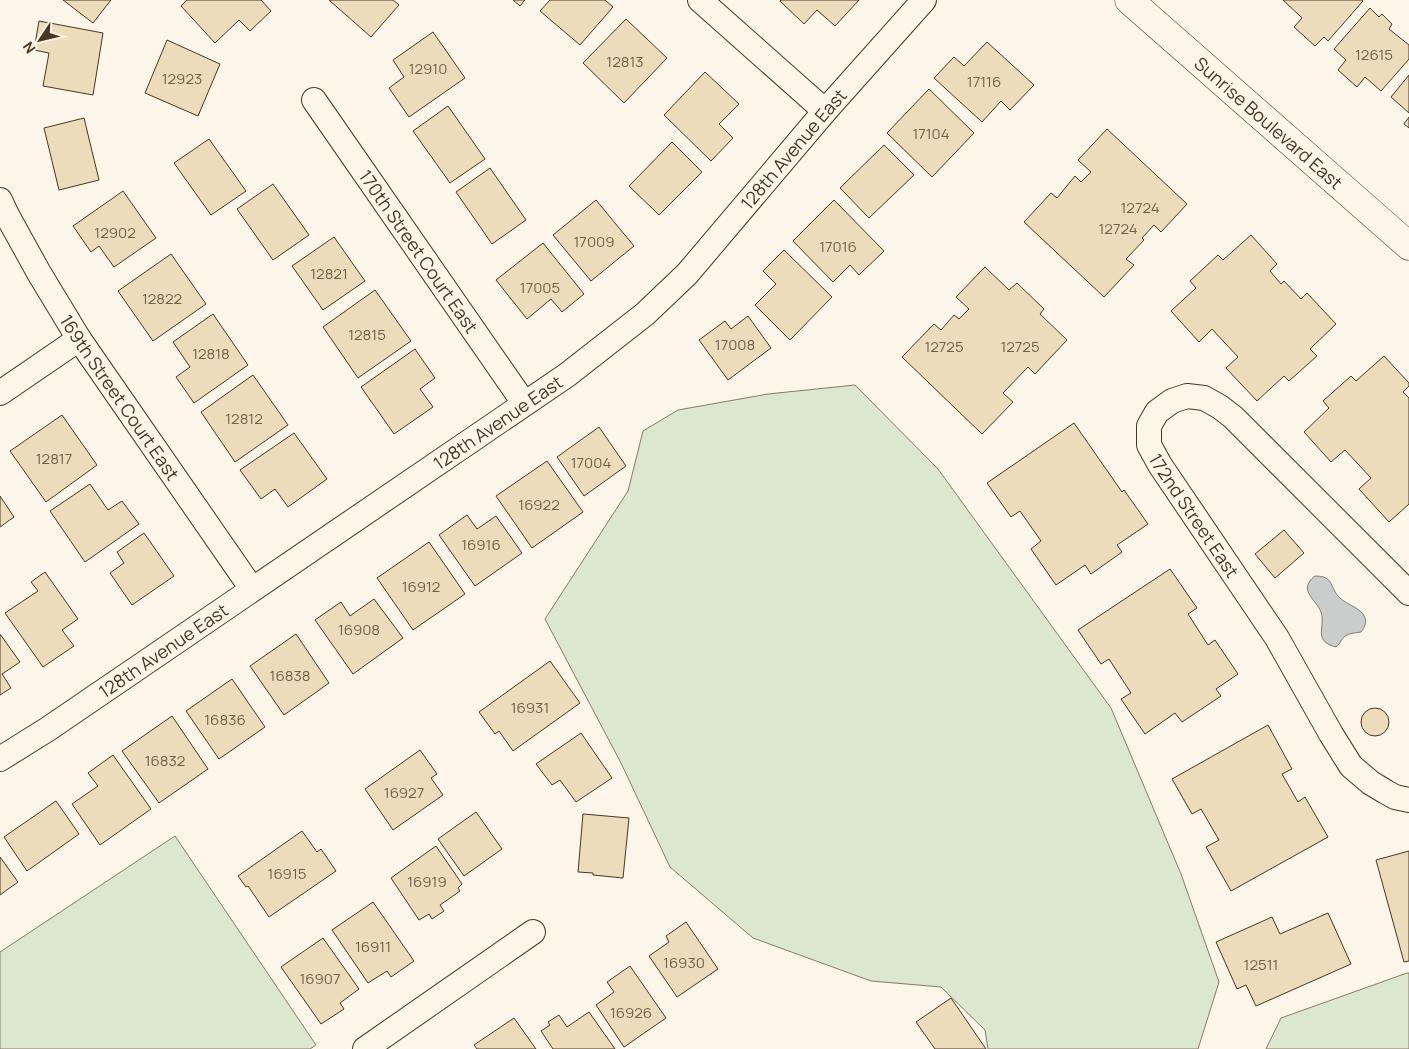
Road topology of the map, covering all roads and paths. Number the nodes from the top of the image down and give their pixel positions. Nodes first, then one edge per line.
1 (700, 0) edge
2 (924, 0) edge
3 (1129, 0) edge
4 (314, 100) dead end
5 (825, 111) junction
6 (0, 200) edge
7 (1409, 246) edge
8 (79, 339) junction
9 (0, 393) edge
10 (524, 403) junction
11 (252, 589) junction
12 (1409, 593) edge
13 (0, 760) edge
14 (1409, 800) edge
15 (533, 932) dead end
16 (365, 1049) edge

1 - 5 street
2 - 5 street, 128th Avenue East
3 - 7 street, Sunrise Boulevard East
4 - 10 street, 170th Street Court East
5 - 10 street, 128th Avenue East
6 - 8 street, 169th Street Court East
8 - 9 street
8 - 11 street, 169th Street Court East
10 - 11 street, 128th Avenue East
11 - 13 street, 128th Avenue East
12 - 14 street, 172nd Street East
15 - 16 street

